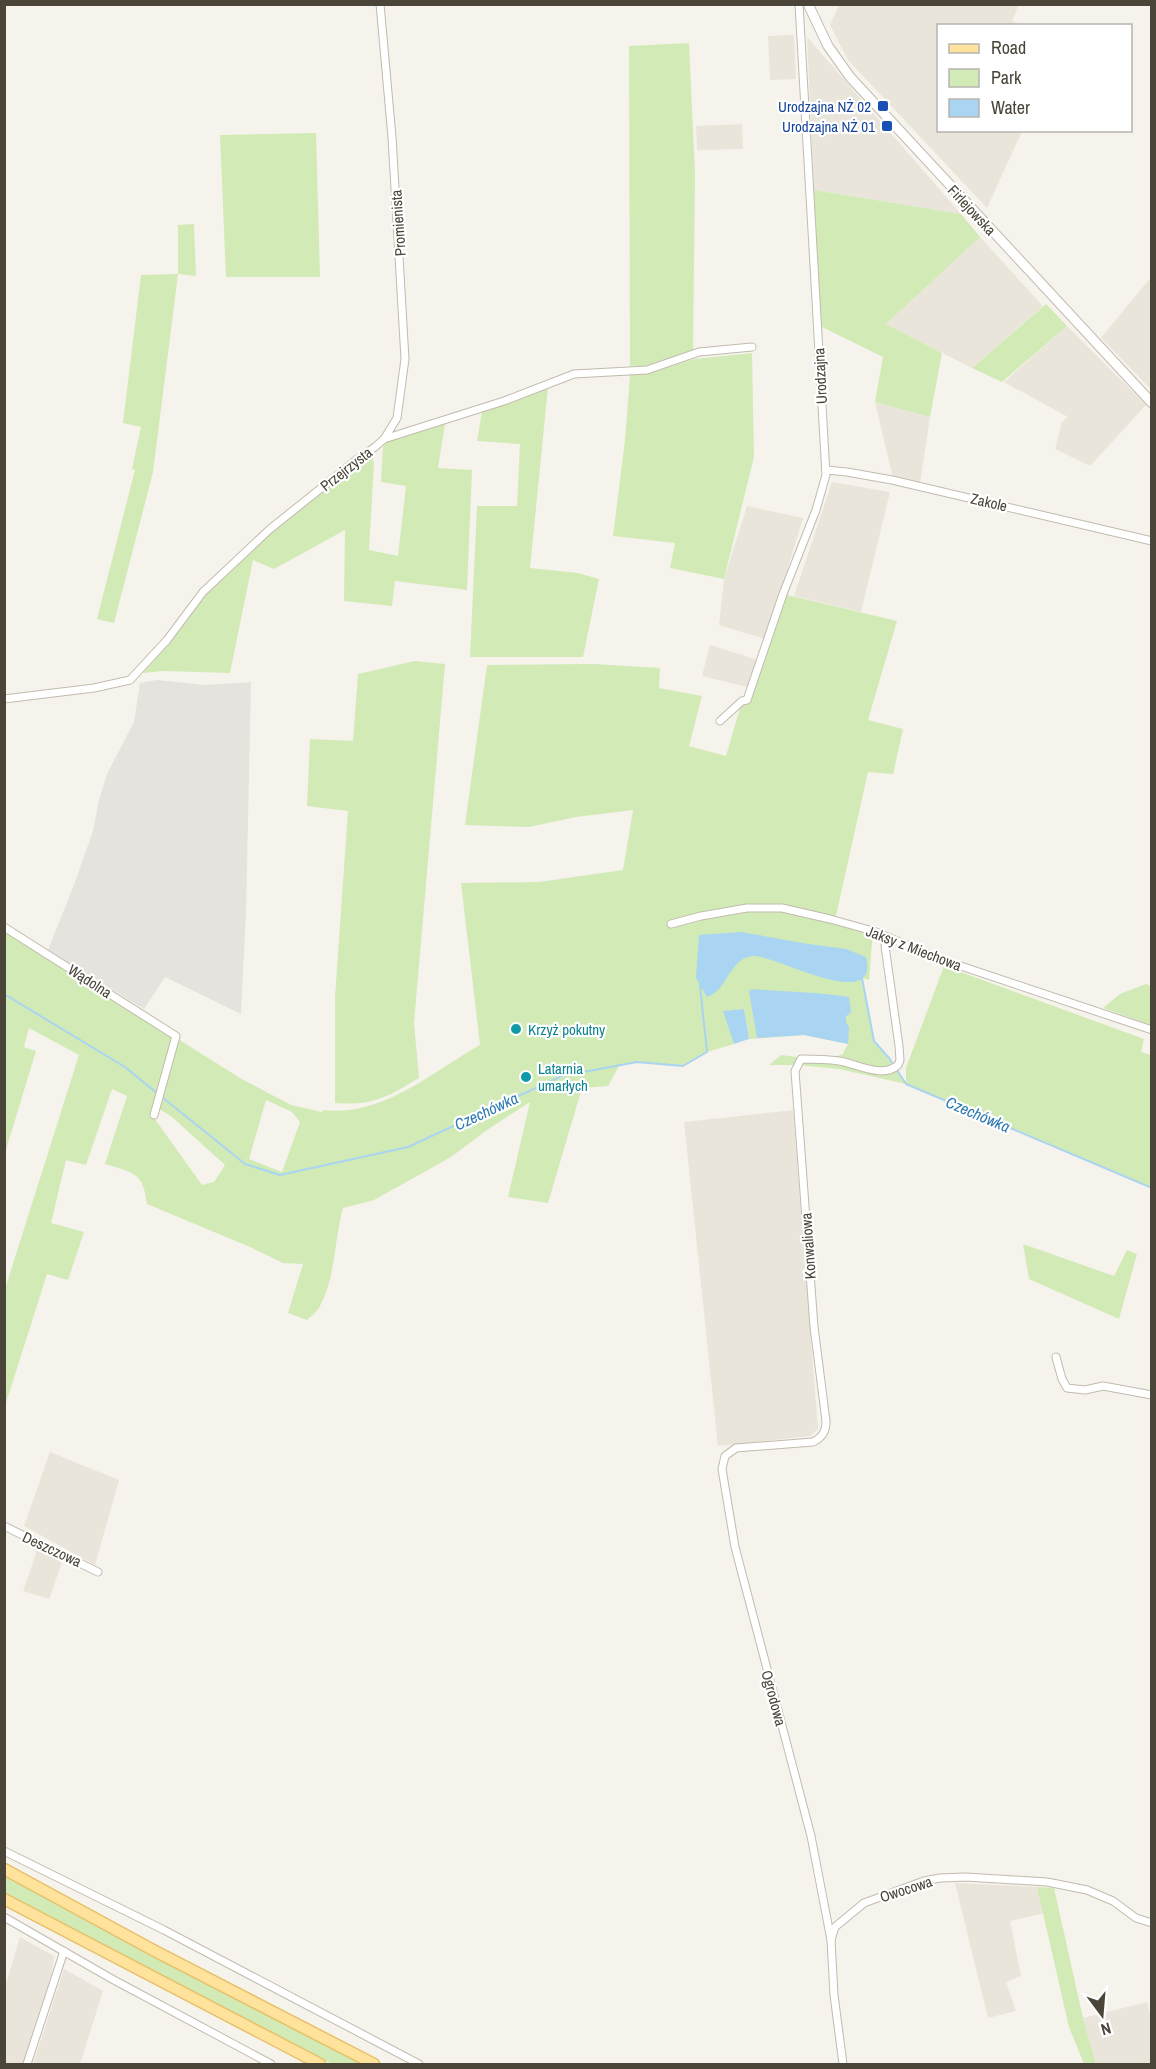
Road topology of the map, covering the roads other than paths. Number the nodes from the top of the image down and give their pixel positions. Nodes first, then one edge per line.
1 (380, 4) edge
2 (799, 4) edge
3 (808, 4) edge
4 (752, 347) dead end
5 (1152, 403) edge
6 (384, 439) junction
7 (826, 471) junction
8 (1152, 541) edge
9 (4, 699) edge
10 (720, 721) dead end
11 (671, 924) dead end
12 (4, 927) edge
13 (888, 938) junction
14 (1152, 1030) edge
15 (154, 1114) dead end
16 (1056, 1357) dead end
17 (1152, 1395) edge
18 (725, 1456) joint
19 (4, 1526) edge
20 (98, 1572) dead end
21 (4, 1851) edge
22 (5, 1869) edge
23 (4, 1899) edge
24 (4, 1917) edge
25 (1152, 1923) edge
26 (831, 1940) junction
27 (64, 1951) junction
28 (27, 2064) edge
29 (271, 2064) edge
30 (320, 2064) edge
31 (374, 2064) edge
32 (419, 2064) edge
33 (843, 2064) edge

1 - 6 street, Promienista
2 - 7 street, Urodzajna
3 - 5 street, Firlejowska
4 - 6 street, Przejrzysta
6 - 9 street, Przejrzysta
7 - 8 street, Zakole
7 - 10 street, Urodzajna
11 - 13 street, Jaksy z Miechowa
12 - 15 street, Wądolna
13 - 14 street, Jaksy z Miechowa
13 - 18 street, Konwaliowa
16 - 17 street
18 - 26 street, Ogrodowa
19 - 20 street, Deszczowa
21 - 32 street
22 - 31 main road
23 - 30 main road
24 - 27 street
25 - 26 street, Owocowa
26 - 33 street
27 - 28 street
27 - 29 street

